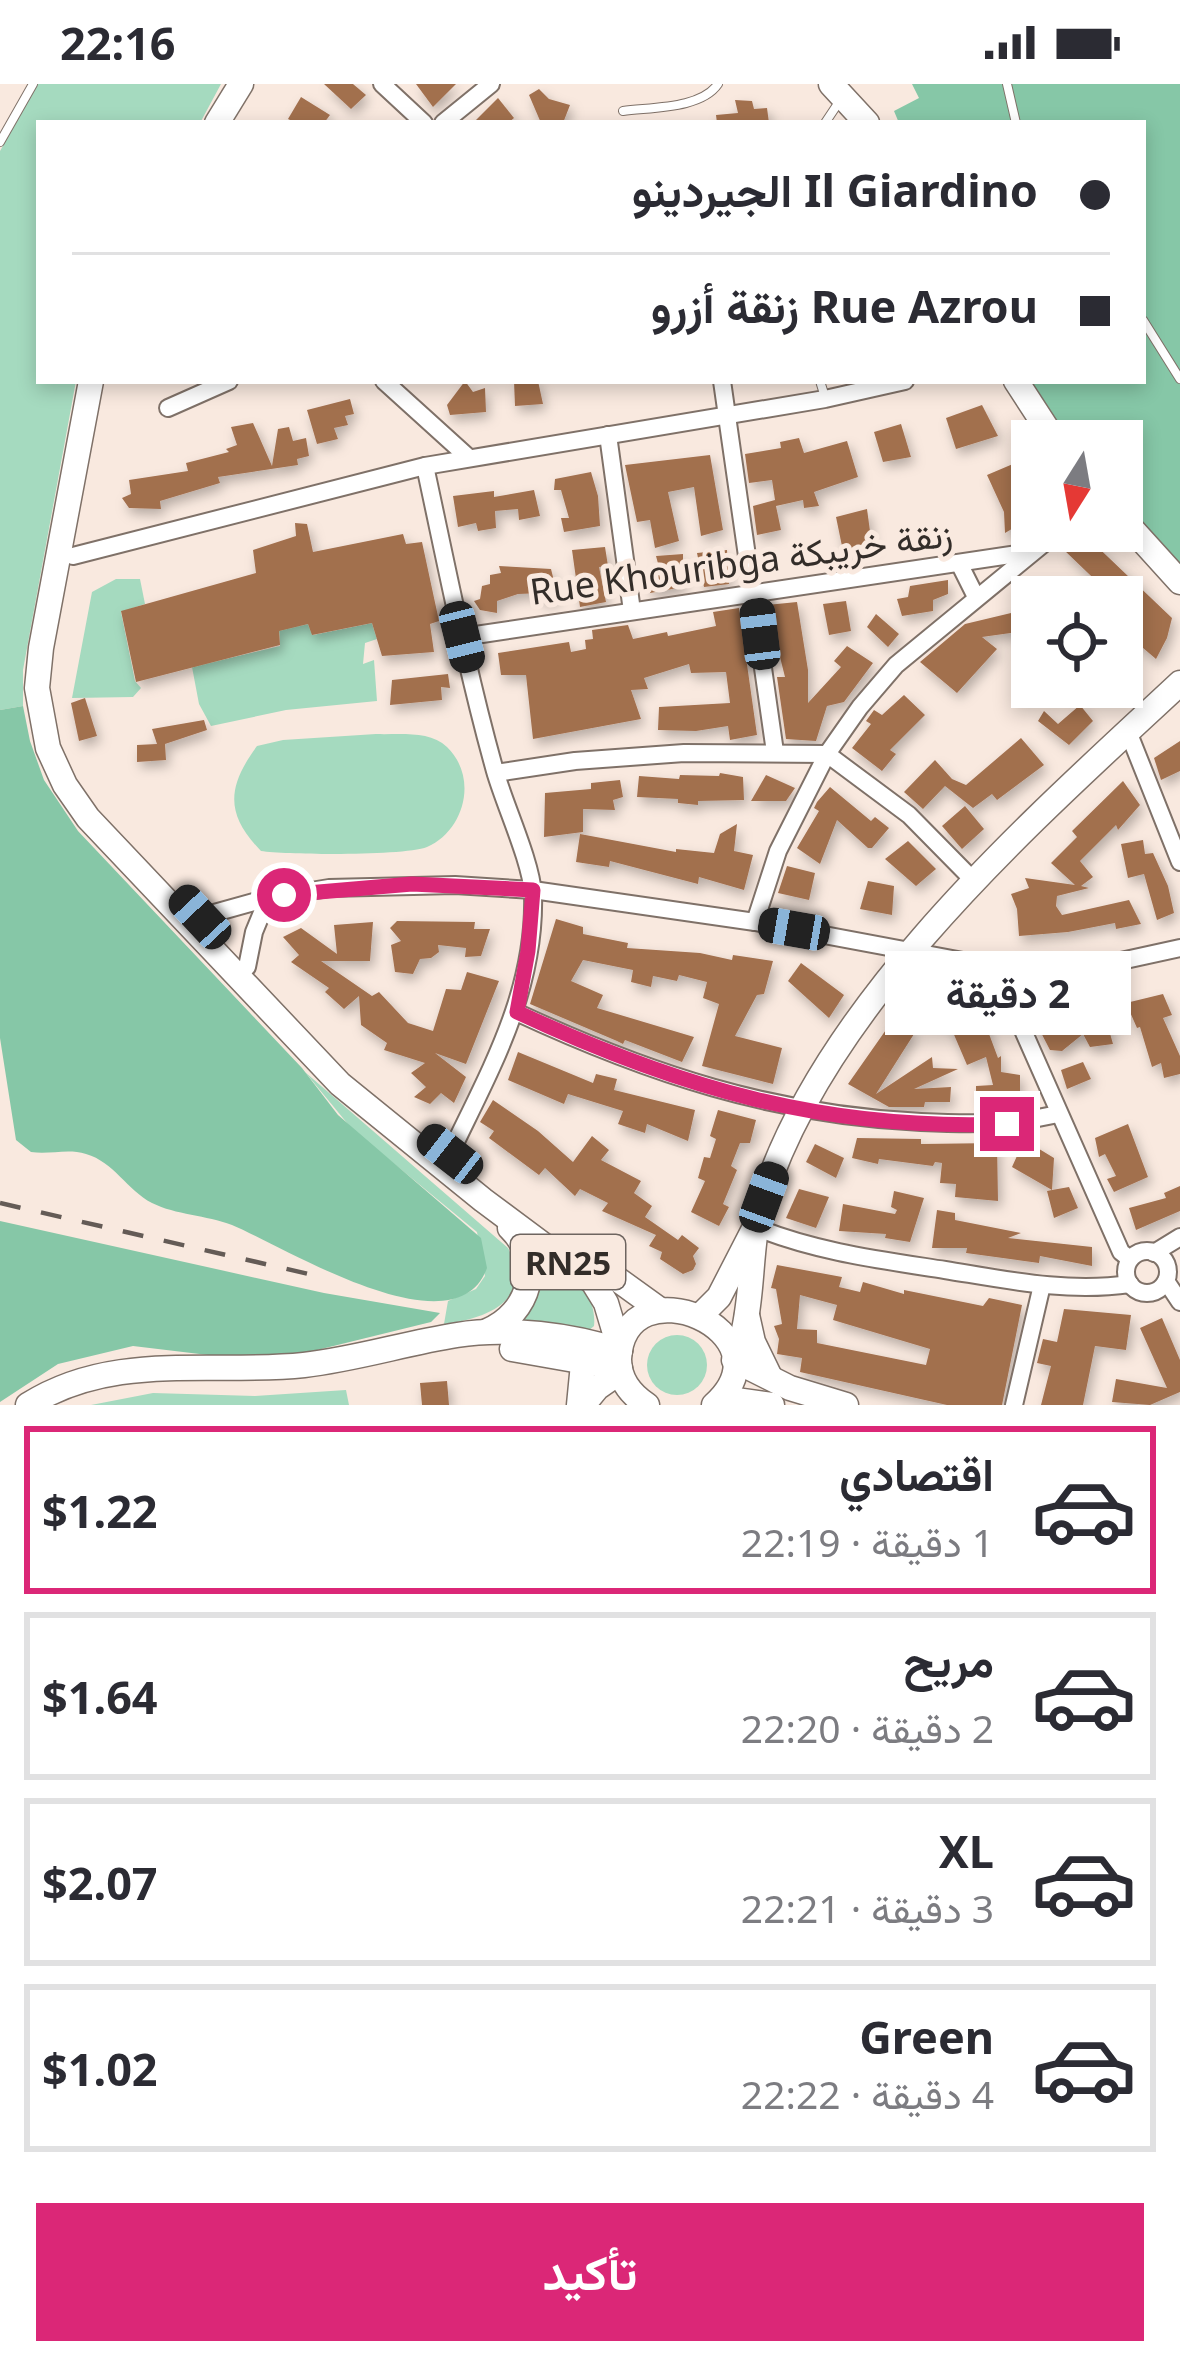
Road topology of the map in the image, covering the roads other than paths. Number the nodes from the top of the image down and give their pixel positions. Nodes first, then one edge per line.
1 (33, 84) edge
2 (241, 84) edge
3 (259, 84) edge
4 (382, 84) edge
5 (491, 84) edge
6 (718, 84) edge
7 (1007, 84) edge
8 (837, 90) edge
9 (622, 111) dead end
10 (220, 120) edge
11 (238, 120) edge
12 (421, 120) edge
13 (447, 120) edge
14 (826, 120) edge
15 (864, 120) edge
16 (1015, 120) edge
17 (0, 142) edge
18 (1146, 325) edge
19 (1180, 379) edge
20 (90, 384) edge
21 (105, 384) edge
22 (222, 384) edge
23 (387, 384) edge
24 (722, 384) edge
25 (877, 384) edge
26 (1018, 384) edge
27 (822, 390) edge
28 (168, 408) dead end
29 (727, 413) junction
30 (1041, 420) edge
31 (608, 436) junction
32 (469, 458) junction
33 (424, 466) junction
34 (1143, 541) edge
35 (1030, 552) joint
36 (73, 556) junction
37 (959, 563) junction
38 (1180, 582) edge
39 (754, 594) junction
40 (976, 597) junction
41 (632, 611) junction
42 (462, 637) junction
43 (1180, 683) edge
44 (1129, 734) junction
45 (775, 752) junction
46 (827, 754) junction
47 (496, 773) junction
48 (1180, 862) edge
49 (974, 881) junction
50 (533, 890) junction
51 (268, 898) junction
52 (200, 917) junction
53 (755, 922) junction
54 (1180, 948) edge
55 (911, 950) junction
56 (248, 967) junction
57 (995, 967) junction
58 (517, 1012) junction
59 (801, 1111) junction
60 (1058, 1114) junction
61 (450, 1154) junction
62 (494, 1208) junction
63 (755, 1227) junction
64 (1180, 1237) edge
65 (1154, 1252) junction
66 (1130, 1259) junction
67 (1166, 1281) junction
68 (1042, 1285) junction
69 (1130, 1285) junction
70 (1180, 1302) edge
71 (660, 1310) junction
72 (747, 1315) junction
73 (700, 1316) junction
74 (484, 1332) junction
75 (620, 1360) junction
76 (734, 1361) junction
77 (583, 1364) junction
78 (763, 1398) edge
79 (719, 1402) edge
80 (28, 1405) edge
81 (61, 1405) edge
82 (581, 1405) edge
83 (647, 1405) edge
84 (846, 1405) edge
85 (1014, 1405) edge

1 - 17 lane
2 - 10 main road
3 - 11 main road
4 - 12 street
5 - 13 street
6 - 9 lane
7 - 16 lane
8 - 14 lane
8 - 15 main road
18 - 19 lane
20 - 62 main road, RN25
21 - 36 main road, RN25
22 - 28 street
23 - 32 street
24 - 29 street
25 - 27 street
26 - 30 main road
27 - 29 street
29 - 31 street
29 - 39 street
31 - 32 street
31 - 41 street
32 - 33 street
33 - 36 street
33 - 42 street
34 - 38 main road
35 - 37 street, Rue Khouribga زنقة خريبكة
35 - 40 street
36 - 52 main road, RN25
37 - 39 street, Rue Khouribga زنقة خريبكة
37 - 40 street
39 - 41 street, Rue Khouribga زنقة خريبكة
39 - 45 street
40 - 46 street
41 - 42 street, Rue Khouribga زنقة خريبكة
42 - 47 street
43 - 44 main road
44 - 48 street
44 - 49 main road
45 - 46 street
45 - 47 street
46 - 49 street
46 - 53 street
47 - 50 street
49 - 55 main road
50 - 51 street
50 - 53 street
50 - 58 street
51 - 52 street
51 - 56 street
52 - 56 main road, RN25
53 - 55 street
54 - 57 street
55 - 57 street
55 - 59 main road
56 - 61 main road, RN25
57 - 60 street
58 - 59 street
58 - 61 street
59 - 60 street
59 - 63 main road
60 - 66 street
61 - 71 main road, RN25
62 - 74 main road, RN25
62 - 75 main road, RN25
63 - 68 street
63 - 72 main road
63 - 73 main road
64 - 65 street
65 - 66 street
65 - 67 street
66 - 69 street
67 - 69 street
67 - 70 street
68 - 69 street
68 - 85 street
71 - 73 main road, RN25
71 - 75 main road, RN25
72 - 76 main road
72 - 78 main road
73 - 76 main road
74 - 75 main road, RN25
74 - 80 main road, RN25
75 - 77 main road
75 - 82 main road
75 - 83 main road, RN25
76 - 78 main road
76 - 79 main road
77 - 81 main road
77 - 82 main road
78 - 79 main road
78 - 84 main road

